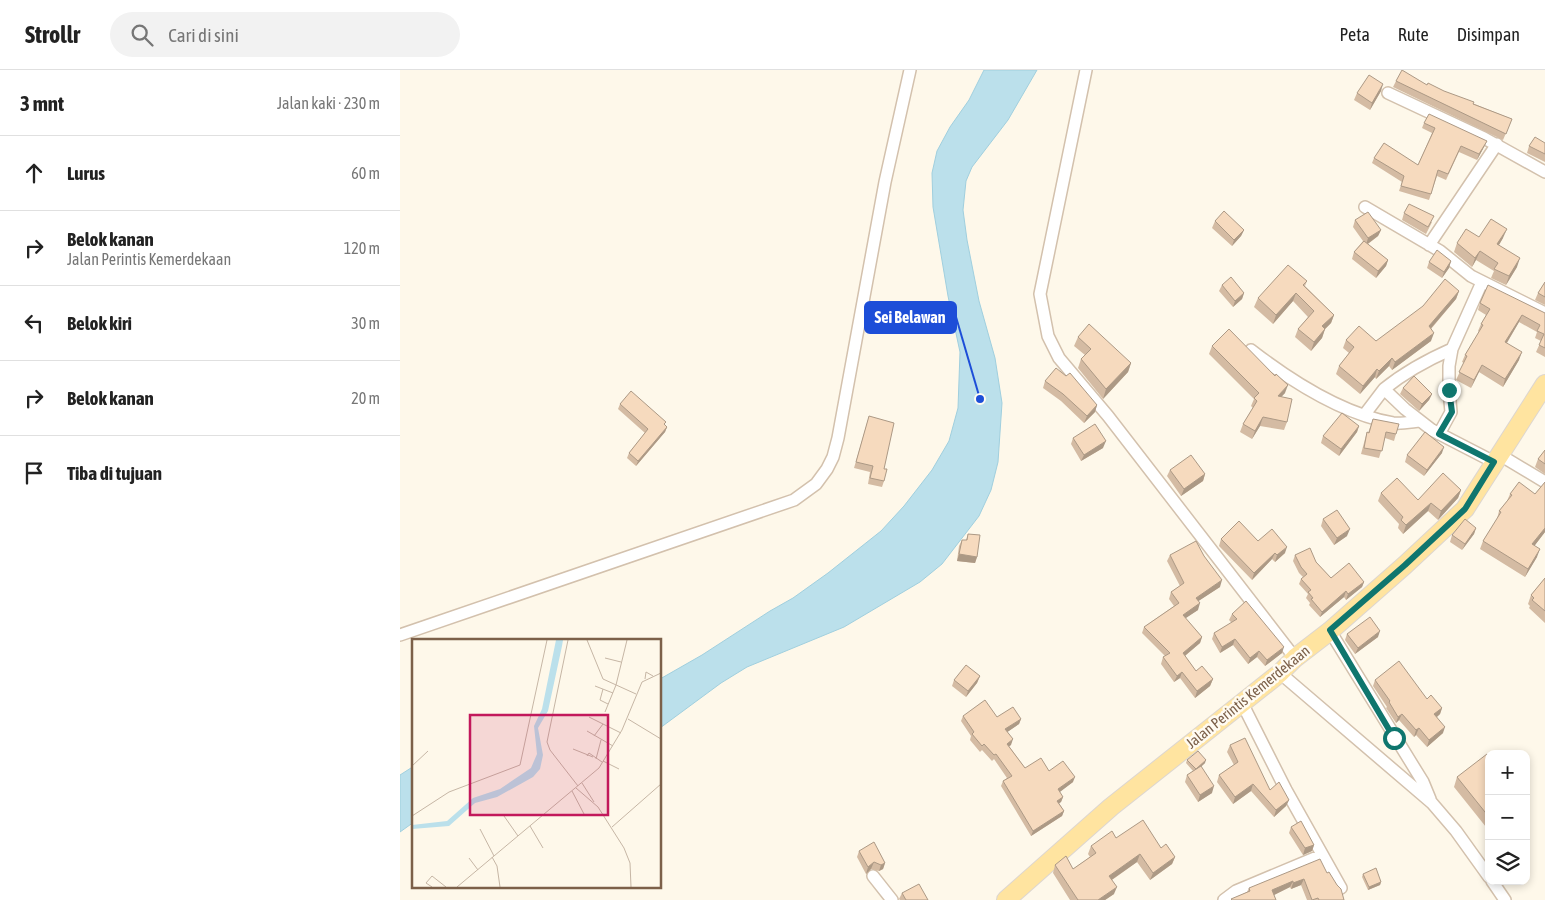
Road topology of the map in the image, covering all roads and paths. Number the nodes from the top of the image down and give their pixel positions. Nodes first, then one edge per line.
1 (910, 70) edge
2 (1086, 70) edge
3 (1388, 92) dead end
4 (1497, 144) junction
5 (1545, 172) edge
6 (1364, 207) dead end
7 (1429, 245) junction
8 (1482, 282) junction
9 (1545, 313) edge
10 (1452, 349) junction
11 (1251, 350) edge
12 (1545, 384) edge
13 (1384, 389) junction
14 (1364, 414) junction
15 (1420, 421) junction
16 (1439, 434) junction
17 (1497, 458) junction
18 (1545, 482) edge
19 (1330, 630) junction
20 (400, 635) edge
21 (1294, 658) junction
22 (1280, 674) junction
23 (1242, 703) junction
24 (1432, 803) junction
25 (1322, 855) junction
26 (1485, 871) edge
27 (873, 876) dead end
28 (1495, 885) edge
29 (1341, 888) edge
30 (892, 900) edge
31 (1006, 900) edge
32 (1224, 900) edge
33 (1505, 900) edge

1 - 20 street
2 - 21 street
3 - 4 street
4 - 5 street
4 - 7 street
6 - 7 street
7 - 8 street
8 - 9 street
8 - 10 street
10 - 13 street
10 - 16 street
11 - 14 street
12 - 17 main road, Jalan Perintis Kemerdekaan
13 - 14 street
13 - 15 street
14 - 15 street
15 - 16 street
16 - 17 street
17 - 18 street
17 - 19 main road, Jalan Perintis Kemerdekaan
19 - 21 main road, Jalan Perintis Kemerdekaan
19 - 24 street
21 - 22 main road, Jalan Perintis Kemerdekaan
22 - 23 main road, Jalan Perintis Kemerdekaan
22 - 24 street
23 - 25 street
23 - 31 main road, Jalan Perintis Kemerdekaan
24 - 26 street
25 - 29 street
25 - 32 street
27 - 30 street
28 - 33 street

